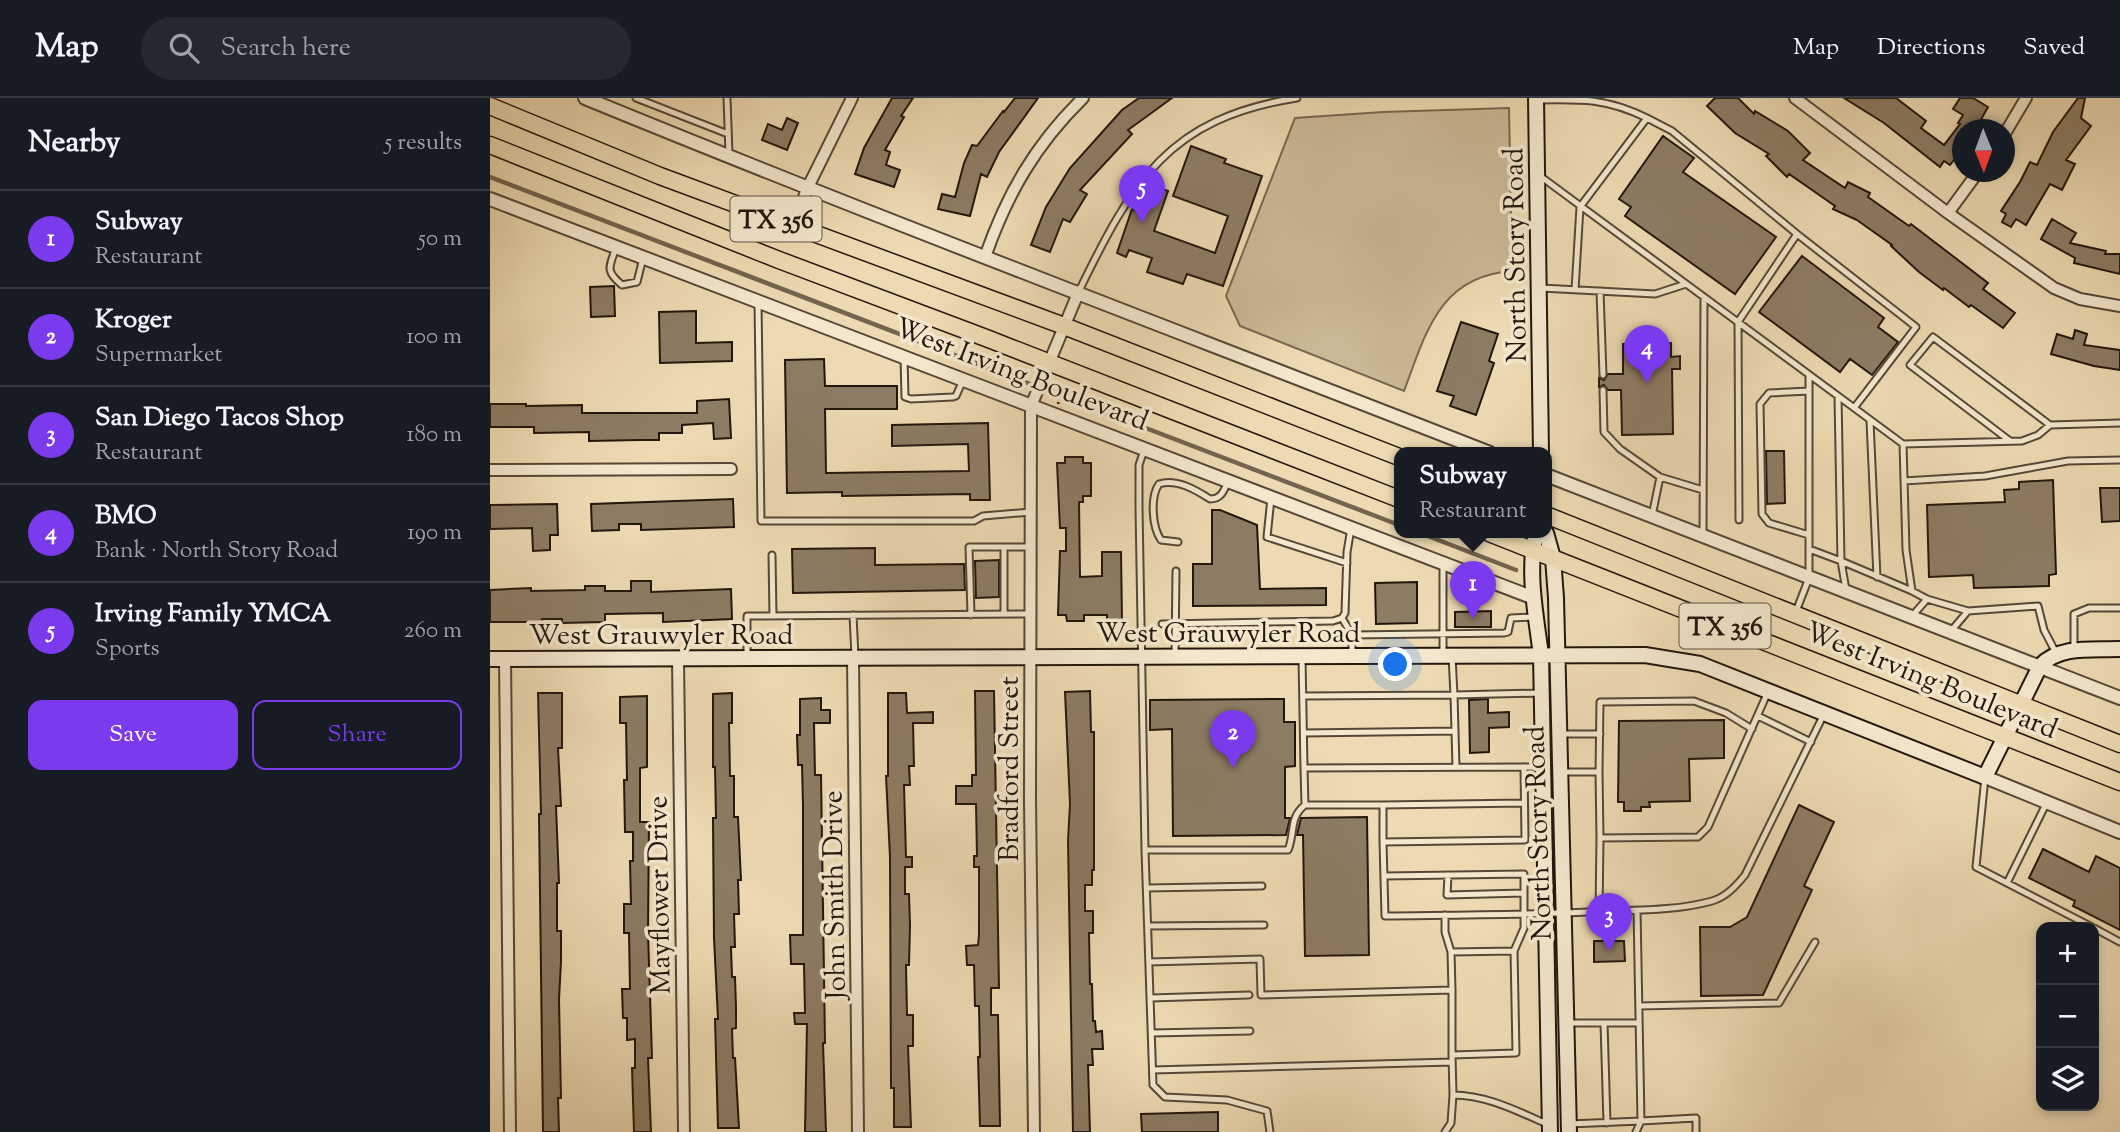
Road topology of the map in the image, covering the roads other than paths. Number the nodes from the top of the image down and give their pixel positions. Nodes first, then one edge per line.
1 (585, 98) edge
2 (636, 98) edge
3 (727, 98) edge
4 (852, 98) edge
5 (1083, 98) edge
6 (1297, 98) edge
7 (1795, 98) edge
8 (2026, 98) edge
9 (1536, 99) edge
10 (490, 107) edge
11 (1647, 118) junction
12 (2014, 119) edge
13 (728, 134) junction
14 (490, 145) edge
15 (729, 157) junction
16 (1537, 174) junction
17 (1971, 182) edge
18 (807, 189) junction
19 (490, 199) edge
20 (1580, 207) junction
21 (1948, 213) junction
22 (794, 225) junction
23 (1797, 234) junction
24 (616, 247) junction
25 (985, 257) junction
26 (643, 258) junction
27 (1686, 284) junction
28 (1539, 288) junction
29 (1575, 290) junction
30 (1600, 291) junction
31 (1079, 292) junction
32 (1704, 297) junction
33 (758, 302) junction
34 (2120, 306) edge
35 (1738, 322) junction
36 (1064, 326) junction
37 (904, 358) junction
38 (1049, 363) junction
39 (1603, 374) dead end
40 (1809, 375) junction
41 (963, 380) junction
42 (1603, 390) dead end
43 (1809, 391) junction
44 (1838, 396) junction
45 (1031, 406) junction
46 (1854, 408) junction
47 (1870, 421) junction
48 (2120, 423) edge
49 (2050, 425) junction
50 (2010, 441) junction
51 (1903, 444) junction
52 (1144, 447) junction
53 (1475, 447) edge
54 (1541, 447) edge
55 (1394, 455) edge
56 (2120, 460) edge
57 (731, 469) dead end
58 (490, 470) edge
59 (1552, 477) edge
60 (1660, 477) junction
61 (1228, 481) junction
62 (1904, 481) junction
63 (1703, 490) junction
64 (1394, 497) edge
65 (1271, 498) junction
66 (1031, 512) junction
67 (1552, 517) edge
68 (1652, 517) junction
69 (1739, 520) dead end
70 (1351, 528) junction
71 (1703, 536) junction
72 (1809, 536) junction
73 (1502, 538) edge
74 (1535, 538) edge
75 (1547, 538) edge
76 (1178, 542) dead end
77 (1004, 547) junction
78 (1031, 547) junction
79 (1809, 549) junction
80 (1532, 550) junction
81 (772, 555) dead end
82 (1553, 558) junction
83 (1841, 561) junction
84 (1347, 562) junction
85 (1443, 563) junction
86 (1176, 570) dead end
87 (1877, 577) junction
88 (1809, 578) junction
89 (1912, 591) junction
90 (1847, 593) junction
91 (1534, 598) junction
92 (1927, 599) junction
93 (2120, 608) edge
94 (1968, 611) junction
95 (1004, 614) junction
96 (1031, 614) junction
97 (1795, 614) junction
98 (853, 615) junction
99 (971, 615) junction
100 (773, 616) junction
101 (1536, 617) junction
102 (1342, 618) junction
103 (1911, 618) junction
104 (1174, 623) junction
105 (1162, 624) dead end
106 (1949, 633) junction
107 (1352, 635) junction
108 (1443, 635) junction
109 (2120, 649) edge
110 (2074, 650) junction
111 (2056, 653) junction
112 (1541, 655) junction
113 (1556, 655) junction
114 (1352, 656) junction
115 (1447, 656) junction
116 (854, 657) junction
117 (1031, 657) junction
118 (1142, 657) junction
119 (1175, 657) junction
120 (1302, 657) junction
121 (678, 658) junction
122 (747, 658) junction
123 (498, 659) edge
124 (2040, 666) junction
125 (1768, 691) junction
126 (1541, 693) junction
127 (1454, 695) junction
128 (1303, 696) junction
129 (2120, 698) edge
130 (2022, 704) junction
131 (1825, 713) junction
132 (1758, 716) junction
133 (1752, 729) junction
134 (1455, 731) junction
135 (1304, 733) junction
136 (1559, 734) junction
137 (1600, 734) junction
138 (2005, 736) junction
139 (1811, 742) junction
140 (2120, 744) edge
141 (1524, 766) junction
142 (1457, 767) junction
143 (1543, 767) junction
144 (1304, 768) junction
145 (1560, 772) junction
146 (1599, 772) junction
147 (1985, 778) junction
148 (2120, 782) edge
149 (2047, 802) junction
150 (1524, 803) junction
151 (1305, 805) junction
152 (1383, 805) junction
153 (2120, 832) edge
154 (1600, 838) junction
155 (1383, 842) junction
156 (1146, 850) junction
157 (1447, 875) junction
158 (1384, 876) junction
159 (2007, 883) junction
160 (1262, 887) dead end
161 (1147, 888) junction
162 (1524, 893) junction
163 (1637, 910) junction
164 (1599, 912) junction
165 (1524, 914) junction
166 (1546, 914) junction
167 (1564, 914) junction
168 (1445, 915) junction
169 (2082, 922) edge
170 (1264, 925) dead end
171 (1148, 926) junction
172 (2099, 931) edge
173 (1815, 942) dead end
174 (2120, 942) edge
175 (1514, 951) junction
176 (1451, 952) junction
177 (1149, 962) junction
178 (1452, 990) junction
179 (1249, 995) dead end
180 (1150, 998) junction
181 (1639, 1006) junction
182 (1566, 1023) junction
183 (1604, 1023) junction
184 (1639, 1023) junction
185 (1250, 1031) dead end
186 (1152, 1033) junction
187 (1452, 1058) junction
188 (1153, 1070) junction
189 (1453, 1095) junction
190 (1641, 1121) junction
191 (1607, 1123) junction
192 (1550, 1128) edge
193 (1569, 1128) edge
194 (510, 1132) edge
195 (684, 1132) edge
196 (858, 1132) edge
197 (1034, 1132) edge
198 (1270, 1132) edge
199 (1445, 1132) edge
200 (1636, 1132) edge
201 (1696, 1132) edge

1 - 15 street
2 - 13 lane
3 - 13 lane
4 - 18 street
5 - 25 street
6 - 31 lane
7 - 21 street
8 - 12 street
9 - 11 lane
9 - 16 main road, North Story Road
10 - 22 main road, West Irving Boulevard / TX 356
11 - 20 lane
11 - 23 lane
13 - 15 lane
14 - 38 main road, West Irving Boulevard / TX 356
15 - 18 street
16 - 20 lane
16 - 28 main road, North Story Road
17 - 21 street
18 - 22 street
18 - 25 street
19 - 24 street, West Irving Boulevard
20 - 27 lane
20 - 29 lane
21 - 34 street
22 - 36 main road, West Irving Boulevard / TX 356
23 - 35 lane
23 - 46 lane
24 - 26 street, West Irving Boulevard
24 - 26 lane
25 - 31 street
26 - 33 street, West Irving Boulevard
27 - 30 lane
27 - 32 lane
28 - 29 lane
28 - 54 main road, North Story Road
29 - 30 lane
30 - 39 lane
31 - 36 street
31 - 53 street
32 - 35 lane
32 - 63 lane
33 - 37 street, West Irving Boulevard
33 - 66 lane
35 - 40 lane
35 - 69 lane
36 - 38 street
36 - 55 main road, West Irving Boulevard / TX 356
37 - 41 street, West Irving Boulevard
37 - 41 lane
38 - 45 street
38 - 64 main road, West Irving Boulevard / TX 356
40 - 43 lane
40 - 44 lane
41 - 45 street, West Irving Boulevard
42 - 60 lane
43 - 72 lane
43 - 72 lane
44 - 46 lane
44 - 83 lane
45 - 52 street, West Irving Boulevard
45 - 66 street, Bradford Street
46 - 47 lane
47 - 51 lane
47 - 87 lane
48 - 49 lane
49 - 50 lane
49 - 50 lane
50 - 51 lane
51 - 62 lane
52 - 61 street, West Irving Boulevard
52 - 118 lane
56 - 62 lane
57 - 58 street
59 - 68 street, West Irving Boulevard
60 - 63 lane
60 - 68 lane
61 - 65 street, West Irving Boulevard
61 - 76 lane
62 - 89 lane
63 - 71 lane
65 - 70 street, West Irving Boulevard
65 - 84 lane
66 - 78 street, Bradford Street
67 - 97 main road, West Irving Boulevard / TX 356
68 - 71 street, West Irving Boulevard
70 - 84 lane
70 - 85 street, West Irving Boulevard
71 - 88 street, West Irving Boulevard
72 - 79 lane
73 - 80 main road, West Irving Boulevard / TX 356
74 - 80 main road, North Story Road
75 - 82 main road, North Story Road
77 - 78 lane
77 - 95 lane
77 - 99 lane
78 - 96 street, Bradford Street
79 - 83 lane
79 - 88 lane
80 - 82 main road, West Irving Boulevard / TX 356
80 - 91 main road, North Story Road
81 - 100 lane
82 - 113 main road, North Story Road
82 - 138 main road, West Irving Boulevard / TX 356
83 - 87 lane
83 - 90 lane
84 - 102 lane
85 - 91 street, West Irving Boulevard
85 - 108 lane
86 - 104 lane
87 - 89 lane
88 - 90 street, West Irving Boulevard
88 - 97 lane
89 - 92 lane
90 - 103 street, West Irving Boulevard
91 - 101 main road, North Story Road
92 - 94 lane
92 - 103 lane
93 - 110 lane
94 - 106 lane
94 - 111 lane
95 - 96 lane
95 - 99 lane
96 - 117 street, Bradford Street
97 - 130 main road, West Irving Boulevard / TX 356
98 - 99 lane
98 - 100 lane
98 - 116 lane
100 - 122 lane
101 - 108 lane
101 - 112 main road, North Story Road
102 - 104 lane
102 - 107 lane
103 - 106 street, West Irving Boulevard
104 - 105 lane
104 - 119 lane
106 - 124 street, West Irving Boulevard
107 - 108 lane
107 - 114 lane
108 - 115 lane
109 - 110 main road
110 - 111 main road
111 - 124 main road
112 - 113 main road, West Grauwyler Road
112 - 115 main road, West Grauwyler Road
112 - 126 main road, North Story Road
113 - 125 main road, West Grauwyler Road
113 - 136 main road, North Story Road
114 - 115 main road, West Grauwyler Road
114 - 120 main road, West Grauwyler Road
115 - 127 lane
116 - 117 main road, West Grauwyler Road
116 - 122 main road, West Grauwyler Road
116 - 196 street, John Smith Drive
117 - 118 main road, West Grauwyler Road
117 - 197 street, Bradford Street
118 - 119 main road, West Grauwyler Road
118 - 156 lane
119 - 120 main road, West Grauwyler Road
120 - 128 lane
121 - 122 main road, West Grauwyler Road
121 - 123 main road, West Grauwyler Road
121 - 195 street, Mayflower Drive
123 - 194 street
124 - 129 street, West Irving Boulevard
124 - 130 main road
125 - 131 main road, West Grauwyler Road
125 - 132 lane
126 - 127 lane
126 - 143 main road, North Story Road
127 - 128 lane
127 - 134 lane
128 - 135 lane
130 - 138 main road
130 - 140 main road, West Irving Boulevard / TX 356
131 - 139 lane
131 - 147 main road, West Grauwyler Road
132 - 133 lane
132 - 139 lane
133 - 137 lane
133 - 154 lane
134 - 135 lane
134 - 142 lane
135 - 144 lane
136 - 137 lane
136 - 145 main road, North Story Road
137 - 146 lane
138 - 147 main road
138 - 148 main road, West Irving Boulevard / TX 356
139 - 163 lane
141 - 142 lane
141 - 143 lane
141 - 150 lane
142 - 144 lane
143 - 166 main road, North Story Road
144 - 151 lane
145 - 146 lane
145 - 167 main road, North Story Road
146 - 154 lane
147 - 149 street
147 - 159 lane
149 - 153 street
149 - 159 lane
150 - 152 lane
150 - 155 lane
151 - 152 lane
151 - 156 lane
152 - 155 lane
154 - 164 lane
155 - 158 lane
156 - 161 lane
157 - 158 lane
157 - 162 lane
157 - 162 lane
158 - 168 lane
159 - 169 lane
160 - 161 lane
161 - 171 lane
162 - 165 lane
163 - 164 lane
163 - 181 lane
164 - 167 lane
165 - 166 lane
165 - 168 lane
165 - 175 lane
166 - 167 lane
166 - 192 main road, North Story Road
167 - 182 main road, North Story Road
168 - 176 lane
170 - 171 lane
171 - 177 lane
172 - 174 lane
173 - 181 lane
175 - 176 lane
175 - 187 lane
176 - 178 lane
177 - 178 lane
177 - 180 lane
178 - 187 lane
179 - 180 lane
180 - 186 lane
181 - 184 lane
182 - 183 lane
182 - 193 main road, North Story Road
183 - 184 lane
183 - 191 lane
184 - 190 lane
185 - 186 lane
186 - 188 lane
187 - 188 lane
187 - 189 lane
188 - 198 lane
189 - 192 lane
189 - 199 lane
190 - 191 lane
190 - 200 lane
190 - 201 lane
191 - 193 lane
192 - 193 main road

